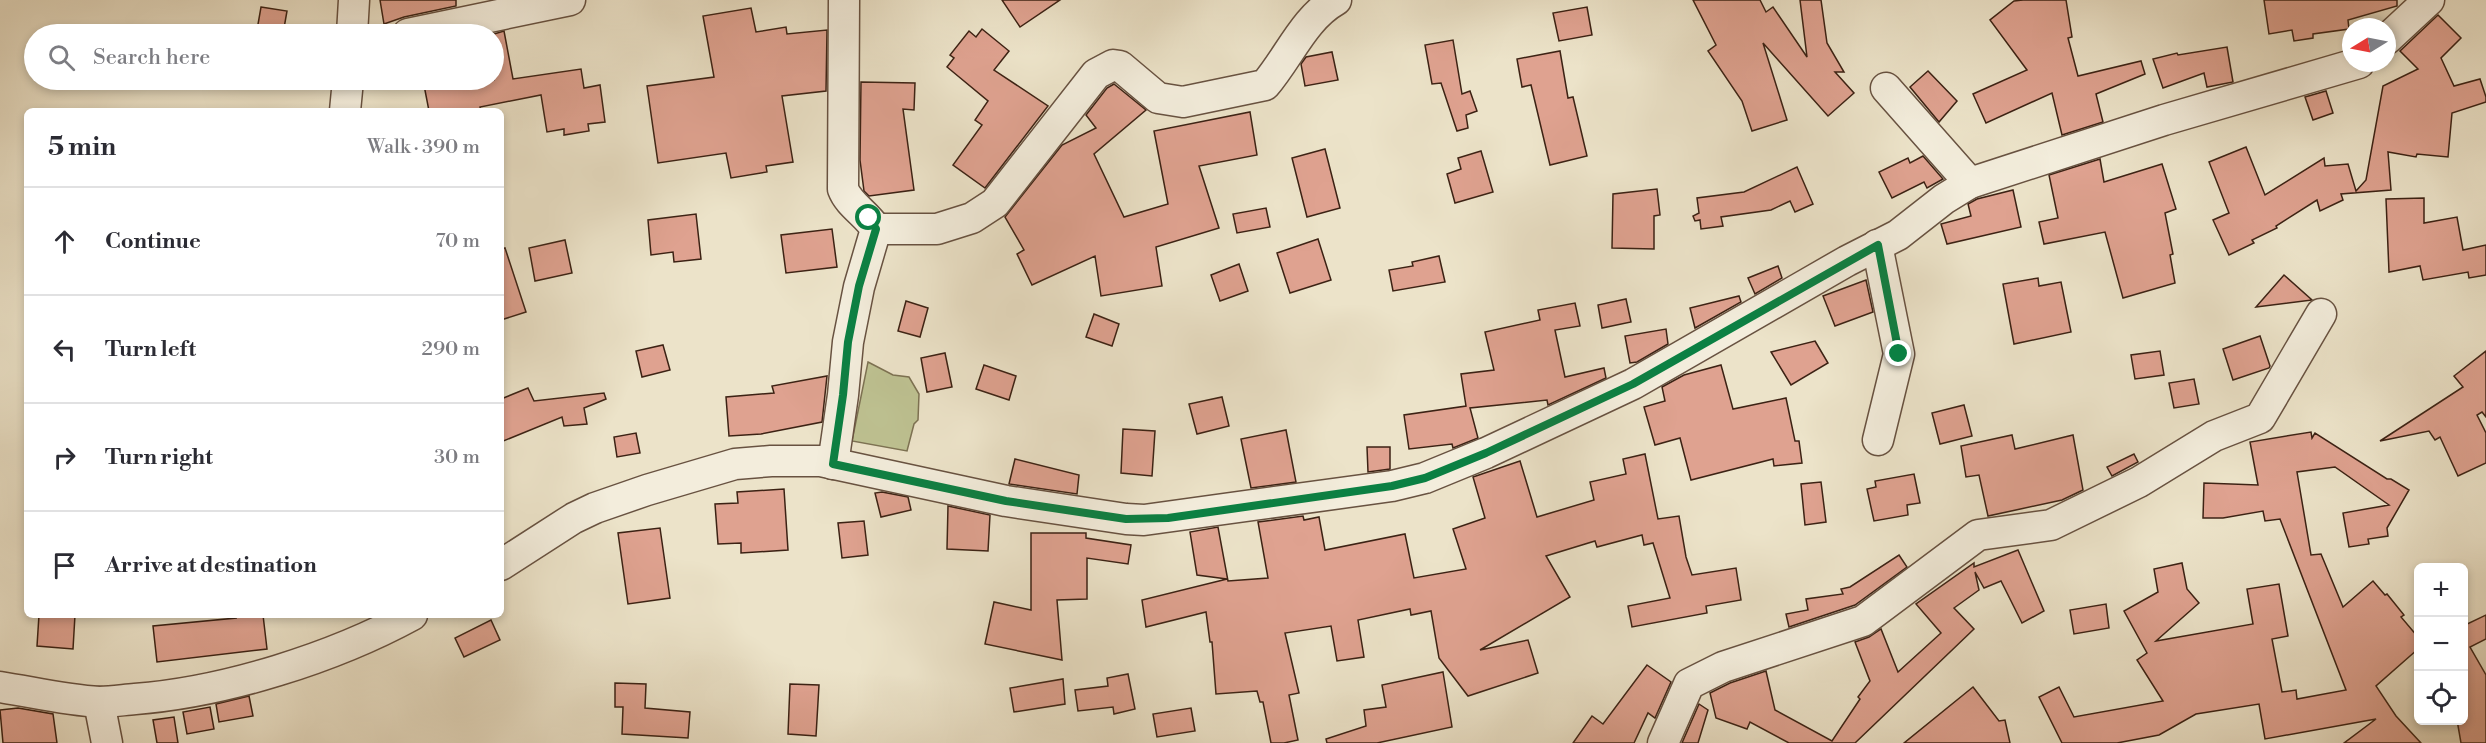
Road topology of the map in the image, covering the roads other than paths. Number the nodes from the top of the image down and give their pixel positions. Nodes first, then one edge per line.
1 (354, 0) edge
2 (570, 0) edge
3 (844, 0) edge
4 (1336, 0) edge
5 (2429, 0) edge
6 (353, 24) edge
7 (456, 24) edge
8 (2396, 31) edge
9 (2342, 68) edge
10 (1886, 88) dead end
11 (347, 90) edge
12 (345, 108) edge
13 (1970, 183) junction
14 (876, 229) junction
15 (1878, 245) junction
16 (2321, 314) dead end
17 (1878, 440) dead end
18 (833, 464) junction
19 (504, 563) edge
20 (406, 618) edge
21 (0, 687) edge
22 (99, 702) junction
23 (107, 743) edge
24 (1664, 743) edge

1 - 6 street
2 - 7 street
3 - 14 street
4 - 14 street
5 - 8 street
9 - 13 street
10 - 13 street
11 - 12 street
13 - 15 street
14 - 18 street
15 - 17 street
15 - 18 street
16 - 24 street
18 - 19 street
20 - 22 street
21 - 22 street
22 - 23 street

